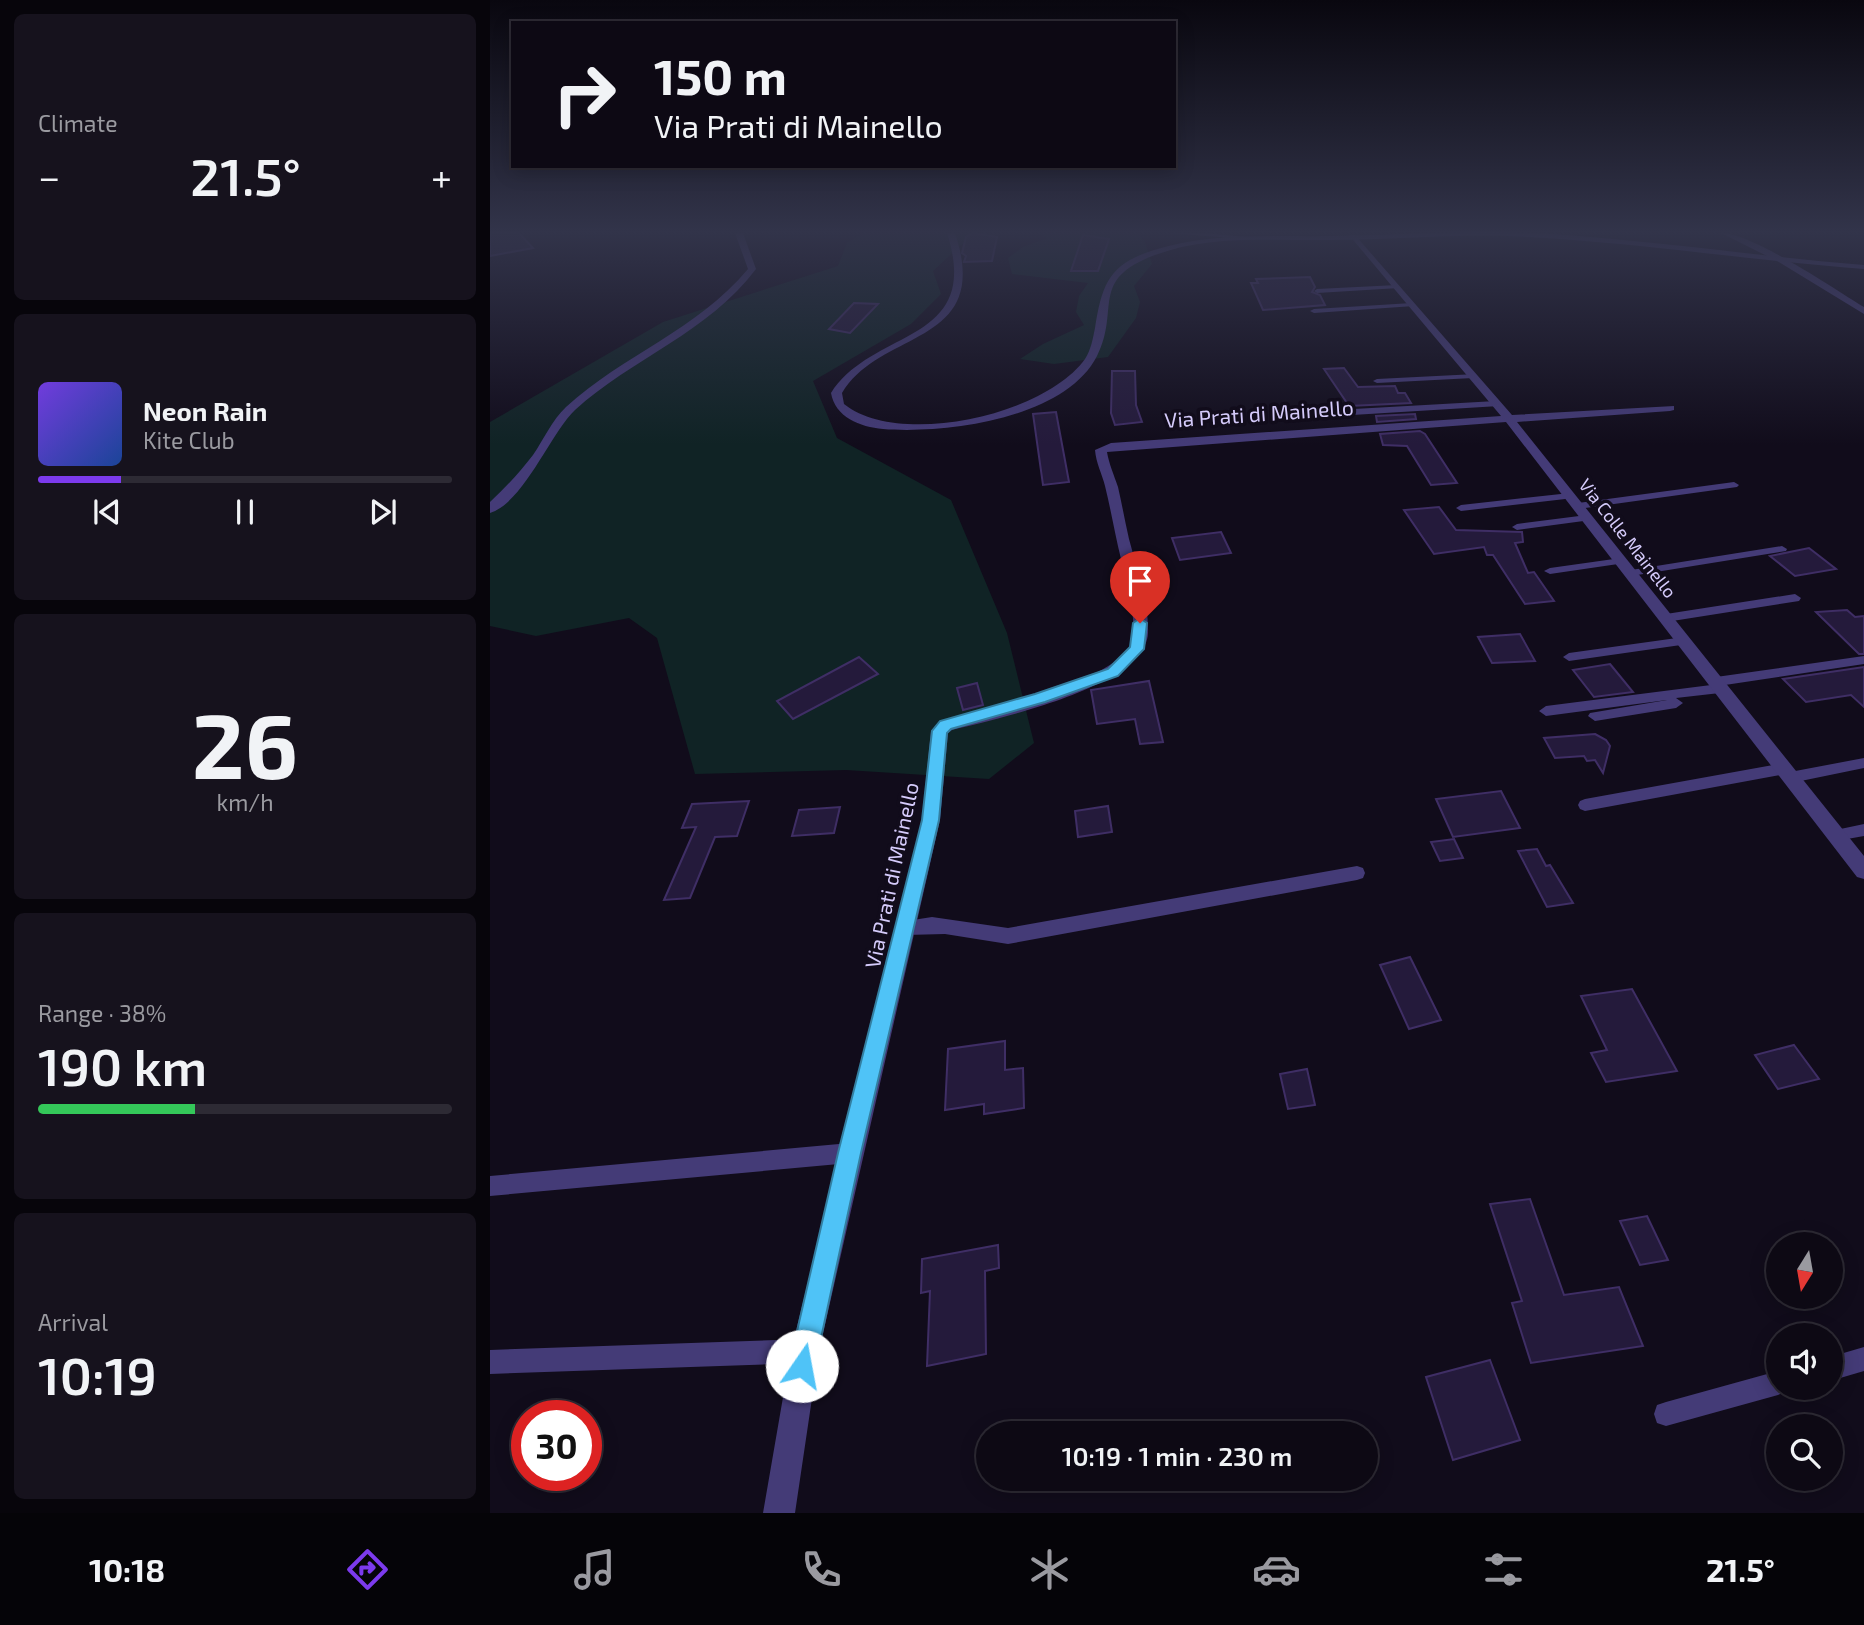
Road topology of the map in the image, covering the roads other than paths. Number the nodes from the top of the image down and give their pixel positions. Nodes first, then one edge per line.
1 (718, 304) edge
2 (949, 304) edge
3 (1103, 304) edge
4 (1412, 305) joint
5 (1314, 311) dead end
6 (1473, 376) junction
7 (1377, 381) dead end
8 (1670, 408) dead end
9 (1502, 411) junction
10 (1336, 413) dead end
11 (1734, 485) dead end
12 (1579, 507) junction
13 (1461, 508) dead end
14 (490, 509) edge
15 (1517, 527) dead end
16 (1782, 549) dead end
17 (1626, 567) junction
18 (1550, 571) dead end
19 (1795, 598) dead end
20 (1666, 618) junction
21 (1684, 640) junction
22 (1569, 657) dead end
23 (1864, 660) edge
24 (1721, 688) junction
25 (1546, 711) dead end
26 (1595, 716) dead end
27 (1864, 763) edge
28 (1787, 773) junction
29 (1585, 805) dead end
30 (1864, 830) edge
31 (1836, 835) junction
32 (1864, 871) edge
33 (1357, 873) dead end
34 (906, 927) junction
35 (850, 1153) junction
36 (490, 1186) edge
37 (805, 1351) junction
38 (1864, 1359) edge
39 (490, 1362) edge
40 (1843, 1365) edge
41 (1766, 1386) edge
42 (1666, 1415) dead end
43 (779, 1513) edge

1 - 14 street
2 - 3 street
4 - 5 lane
4 - 6 street, Via Colle Mainello
6 - 7 lane
6 - 9 street, Via Colle Mainello
8 - 9 street
9 - 10 lane
9 - 12 street, Via Colle Mainello
9 - 34 street, Via Prati di Mainello
11 - 12 lane
12 - 13 lane
12 - 15 lane
12 - 17 street, Via Colle Mainello
16 - 17 lane
17 - 18 lane
17 - 20 street, Via Colle Mainello
19 - 20 lane
20 - 21 street, Via Colle Mainello
21 - 22 lane
21 - 24 street, Via Colle Mainello
23 - 24 lane
24 - 25 lane
24 - 26 lane
24 - 28 street, Via Colle Mainello
27 - 28 lane
28 - 29 lane
28 - 31 street, Via Colle Mainello
30 - 31 lane
31 - 32 street, Via Colle Mainello
33 - 34 lane
34 - 35 street, Via Prati di Mainello
35 - 36 lane
35 - 37 street, Via Prati di Mainello
37 - 39 lane
37 - 43 street, Via Prati di Mainello
38 - 40 lane
41 - 42 lane

